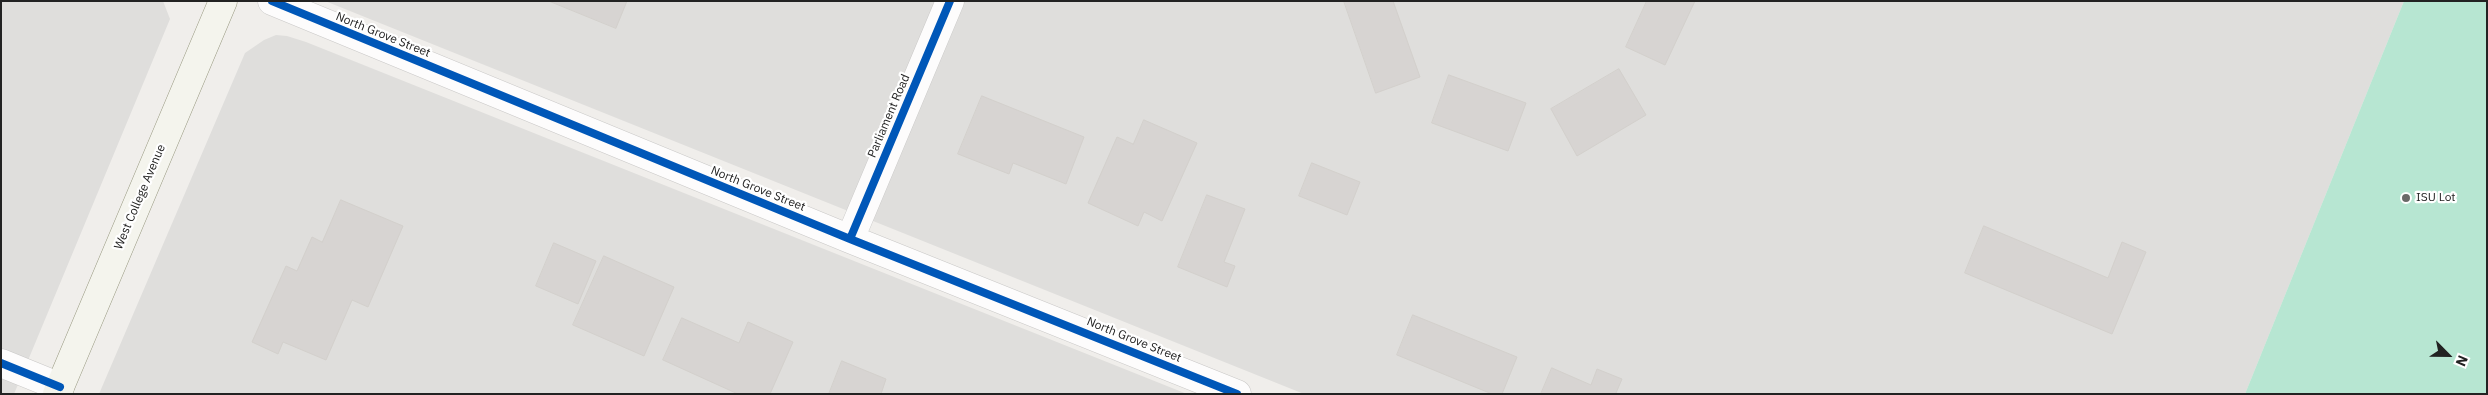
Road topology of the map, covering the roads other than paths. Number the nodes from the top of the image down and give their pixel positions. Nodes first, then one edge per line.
1 (223, 1) edge
2 (272, 1) edge
3 (950, 1) edge
4 (850, 239) junction
5 (1, 363) edge
6 (58, 390) edge
7 (1237, 394) edge

1 - 6 main road, West College Avenue
2 - 4 street, North Grove Street
3 - 4 street, Parliament Road
4 - 7 street, North Grove Street
5 - 6 street

